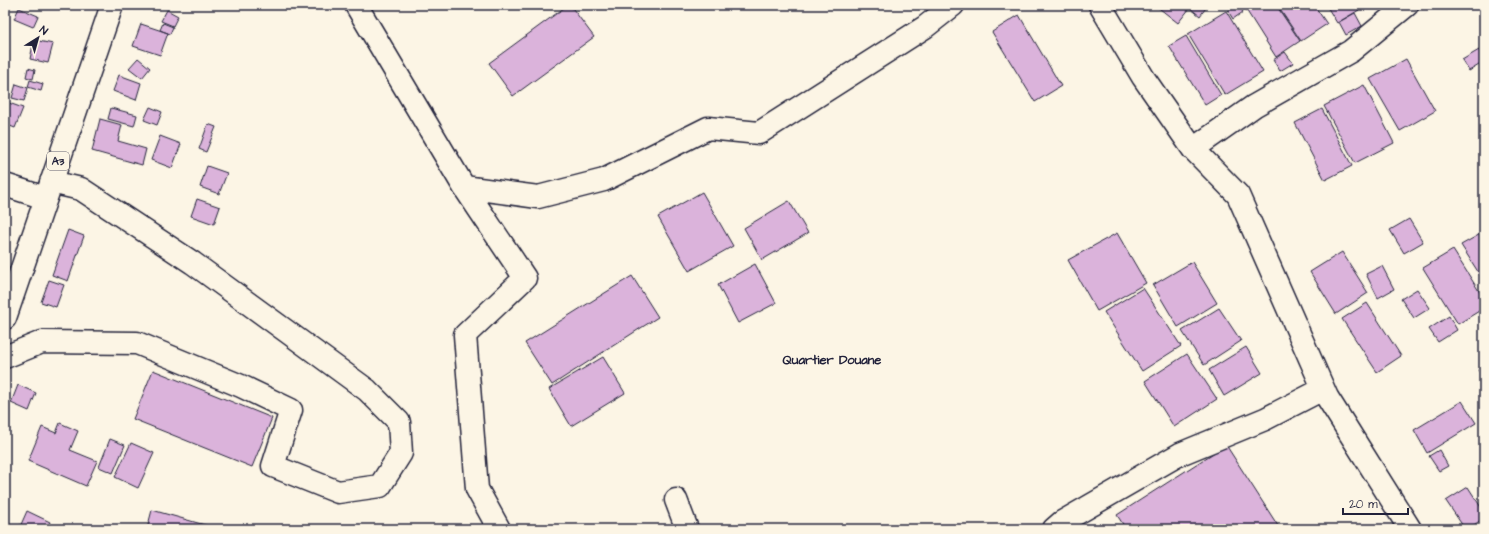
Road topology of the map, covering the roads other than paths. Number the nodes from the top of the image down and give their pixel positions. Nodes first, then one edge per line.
1 (112, 5) edge
2 (356, 5) edge
3 (953, 5) edge
4 (1100, 5) edge
5 (1407, 5) edge
6 (1193, 149) junction
7 (5, 185) edge
8 (464, 187) junction
9 (48, 190) junction
10 (5, 318) edge
11 (5, 357) edge
12 (1323, 389) junction
13 (676, 500) dead end
14 (1061, 527) edge
15 (499, 529) edge
16 (687, 529) edge
17 (1410, 529) edge

1 - 9 main road, A3
2 - 8 main road
3 - 8 main road
4 - 6 main road
5 - 6 main road
6 - 12 main road
7 - 9 main road
8 - 15 main road
9 - 10 main road, A3
9 - 11 main road
12 - 14 main road
12 - 17 main road
13 - 16 main road

